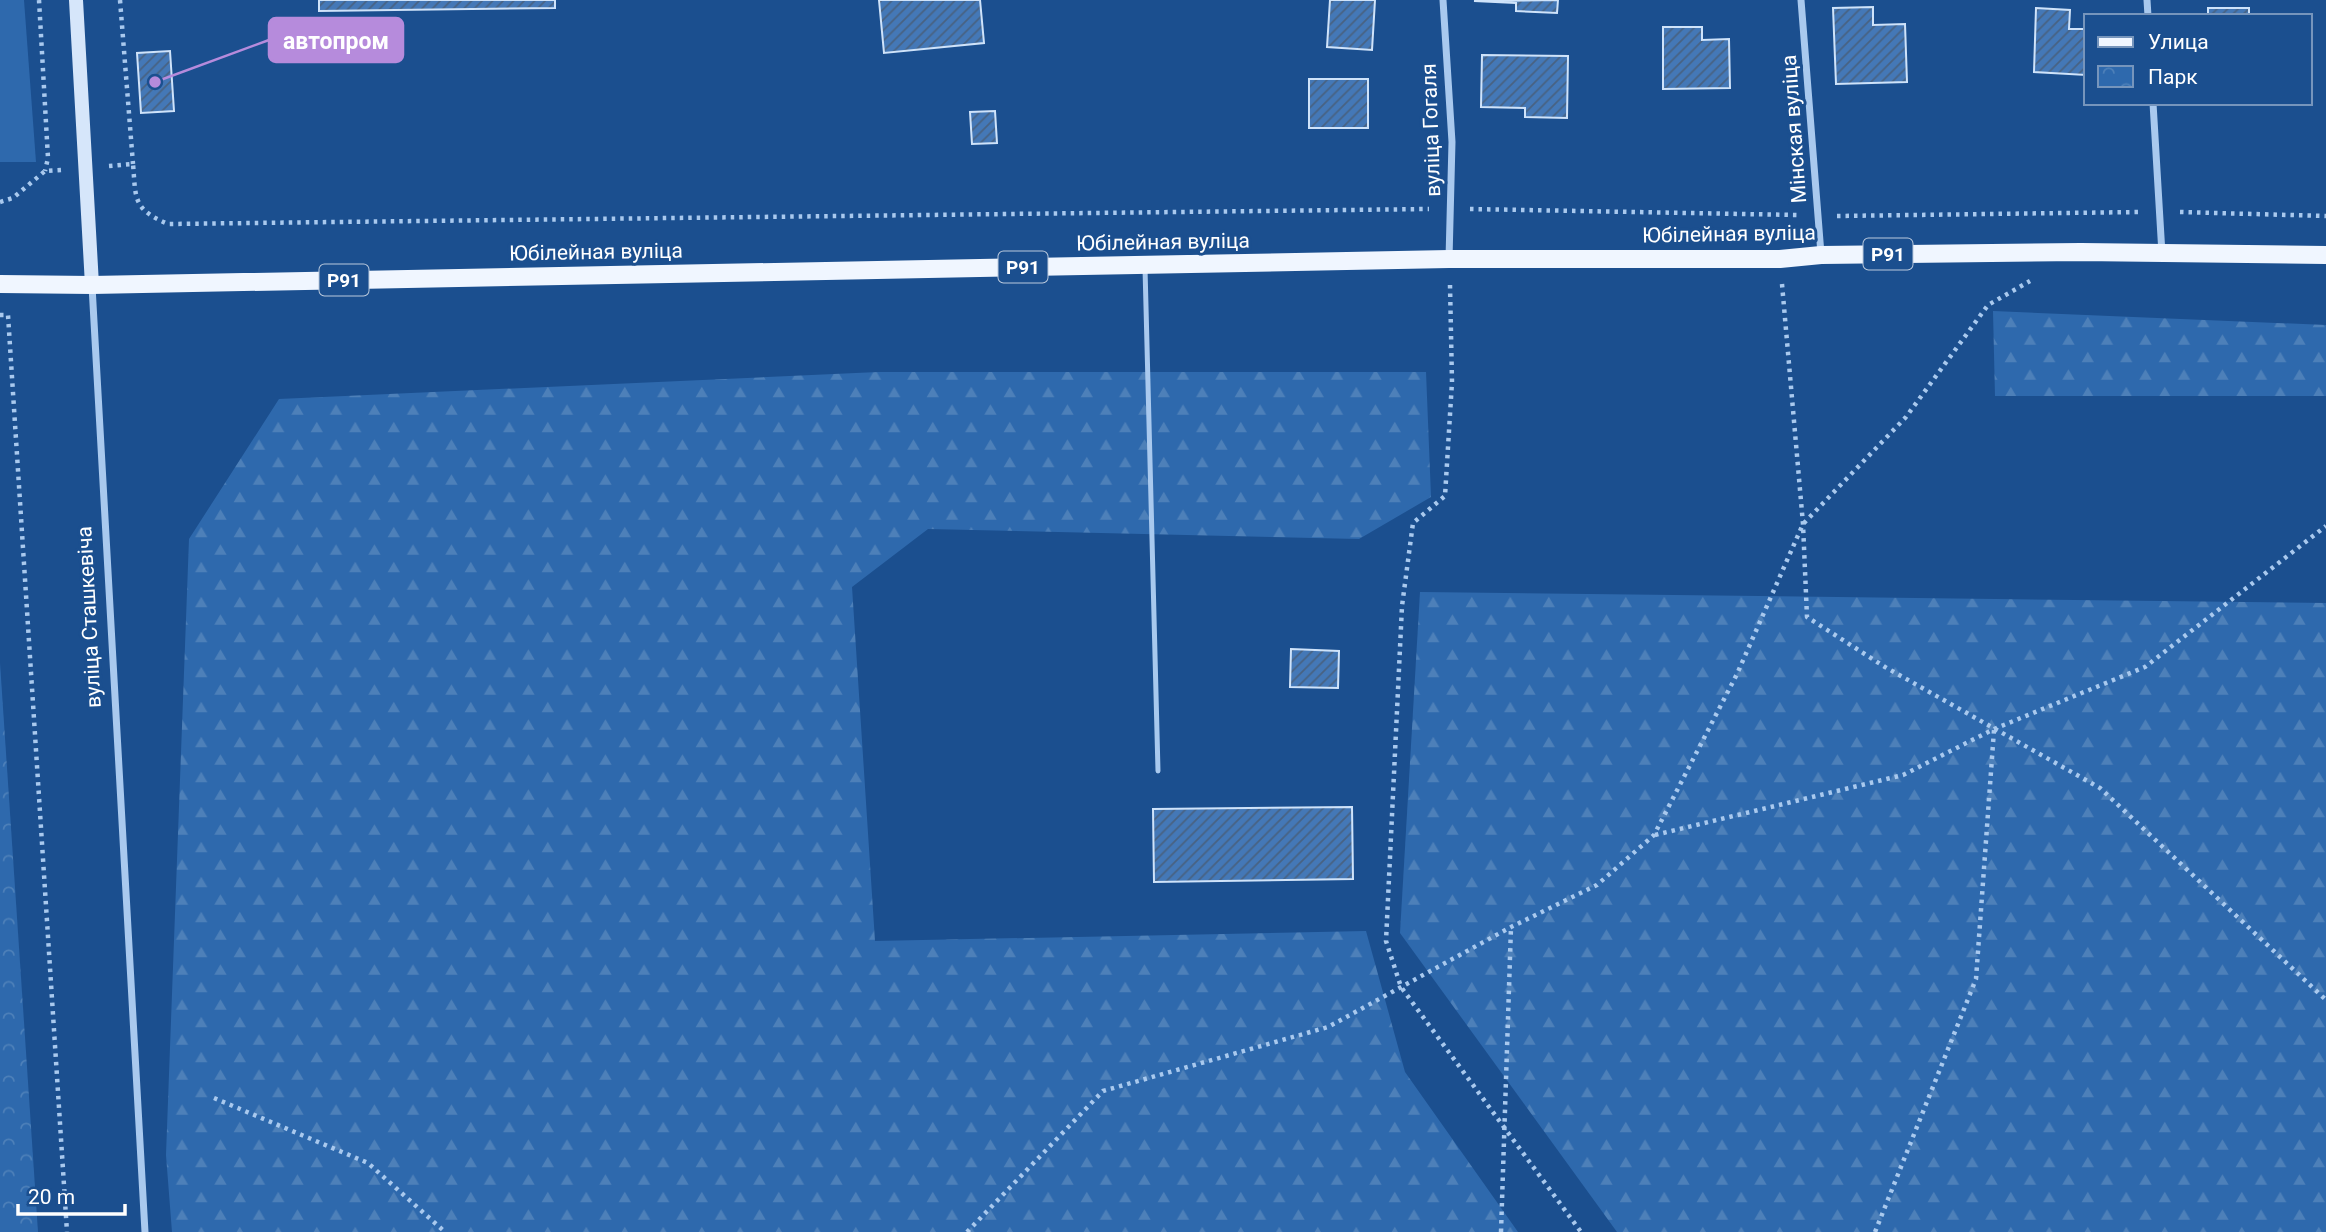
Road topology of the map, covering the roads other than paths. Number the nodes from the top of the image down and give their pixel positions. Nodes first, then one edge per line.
1 (76, 0) edge
2 (1443, 0) edge
3 (1801, 0) edge
4 (2153, 105) edge
5 (2162, 254) junction
6 (1821, 255) junction
7 (2326, 255) edge
8 (1449, 259) junction
9 (1145, 265) junction
10 (0, 284) edge
11 (92, 285) junction
12 (1158, 771) dead end
13 (145, 1232) edge

1 - 11 main road, вуліца Сташкевіча
2 - 8 street, вуліца Гогаля
3 - 6 street, Мінская вуліца
4 - 5 street
5 - 6 main road, Юбілейная вуліца / Р91
5 - 7 main road, Юбілейная вуліца / Р91
6 - 8 main road, Юбілейная вуліца / Р91
8 - 9 main road, Юбілейная вуліца / Р91
9 - 11 main road, Юбілейная вуліца / Р91
9 - 12 lane
10 - 11 main road, Юбілейная вуліца / Р91
11 - 13 street, вуліца Сташкевіча

